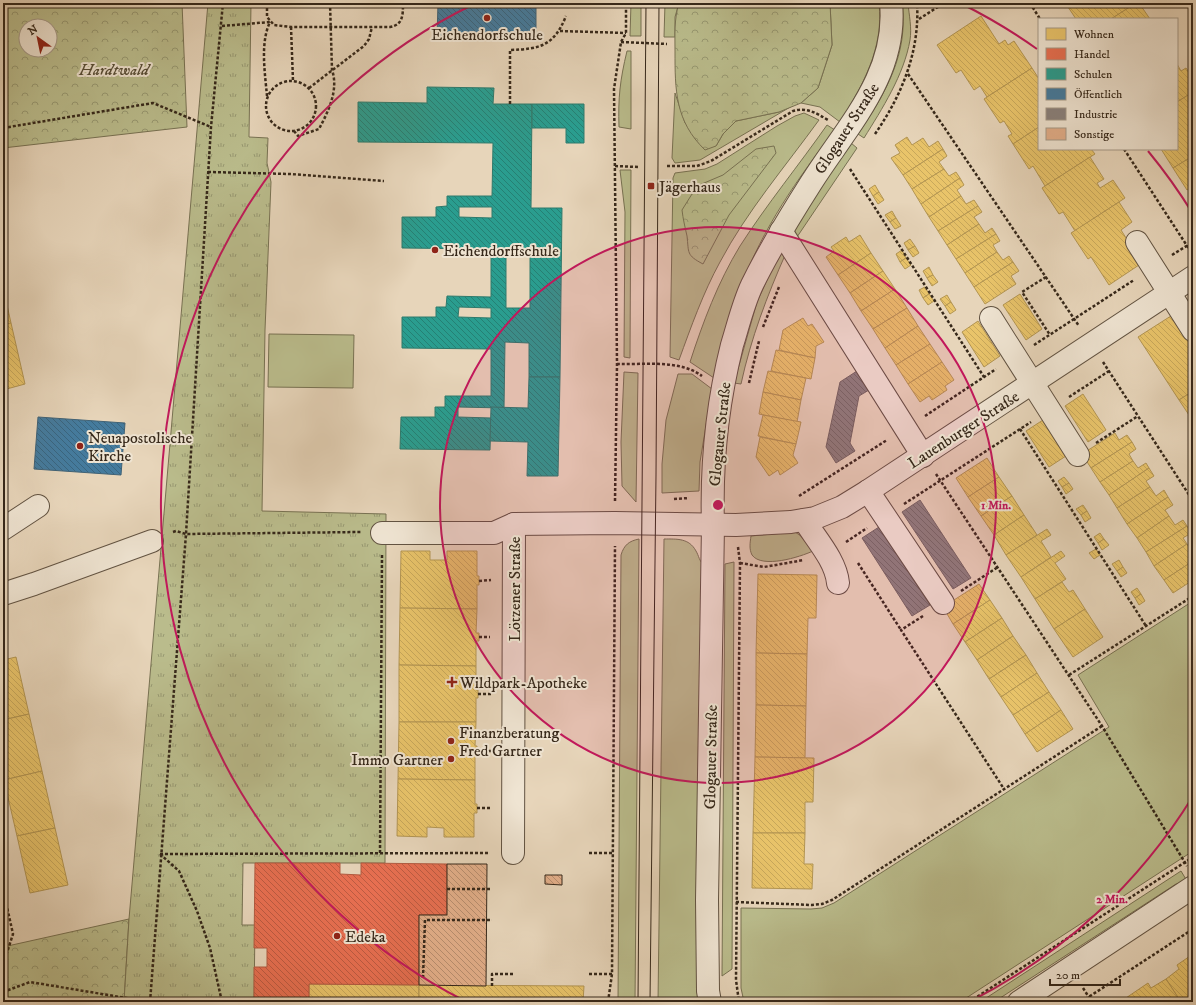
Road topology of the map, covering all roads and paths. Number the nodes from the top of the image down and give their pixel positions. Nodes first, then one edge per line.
1 (223, 3) edge
2 (267, 3) edge
3 (330, 3) edge
4 (403, 3) edge
5 (891, 3) edge
6 (917, 3) edge
7 (944, 3) edge
8 (1030, 3) edge
9 (566, 16) dead end
10 (1039, 18) edge
11 (918, 20) junction
12 (270, 22) junction
13 (222, 26) junction
14 (332, 26) junction
15 (291, 27) junction
16 (372, 27) junction
17 (560, 31) junction
18 (626, 33) dead end
19 (620, 42) dead end
20 (667, 44) dead end
21 (332, 70) junction
22 (908, 74) junction
23 (292, 81) junction
24 (309, 88) junction
25 (267, 97) junction
26 (510, 104) dead end
27 (211, 127) junction
28 (3, 128) edge
29 (294, 131) junction
30 (845, 132) junction
31 (874, 135) dead end
32 (1125, 150) edge
33 (854, 163) dead end
34 (614, 166) dead end
35 (667, 166) dead end
36 (638, 167) dead end
37 (850, 168) junction
38 (208, 172) junction
39 (846, 174) dead end
40 (384, 181) dead end
41 (781, 231) junction
42 (1137, 242) dead end
43 (1193, 242) edge
44 (1187, 246) junction
45 (1193, 255) edge
46 (1153, 268) junction
47 (1046, 277) junction
48 (1193, 277) edge
49 (779, 285) dead end
50 (1169, 293) junction
51 (991, 318) dead end
52 (1074, 319) junction
53 (1193, 330) edge
54 (761, 331) dead end
55 (1050, 334) junction
56 (760, 339) dead end
57 (1092, 344) junction
58 (1016, 357) junction
59 (617, 364) dead end
60 (984, 377) junction
61 (1033, 384) junction
62 (722, 385) junction
63 (1138, 416) junction
64 (906, 428) junction
65 (1078, 455) joint
66 (923, 456) junction
67 (940, 481) junction
68 (868, 491) junction
69 (797, 497) dead end
70 (1193, 501) edge
71 (38, 506) dead end
72 (885, 516) junction
73 (804, 520) junction
74 (514, 524) junction
75 (713, 525) junction
76 (736, 526) junction
77 (3, 529) edge
78 (382, 532) junction
79 (186, 534) junction
80 (152, 541) dead end
81 (825, 552) junction
82 (857, 561) dead end
83 (740, 563) junction
84 (998, 567) junction
85 (479, 580) dead end
86 (494, 580) dead end
87 (838, 583) dead end
88 (3, 594) edge
89 (1193, 596) edge
90 (943, 603) junction
91 (1146, 626) junction
92 (901, 630) junction
93 (1070, 675) junction
94 (478, 694) dead end
95 (494, 694) dead end
96 (1102, 726) junction
97 (1004, 789) junction
98 (477, 808) dead end
99 (493, 808) dead end
100 (380, 853) junction
101 (514, 853) joint
102 (589, 853) dead end
103 (160, 854) junction
104 (612, 854) dead end
105 (1193, 857) edge
106 (1184, 862) junction
107 (1191, 878) edge
108 (3, 889) edge
109 (447, 889) dead end
110 (492, 889) dead end
111 (736, 902) junction
112 (492, 920) dead end
113 (1193, 929) edge
114 (3, 965) edge
115 (514, 974) dead end
116 (589, 974) dead end
117 (612, 974) dead end
118 (423, 978) dead end
119 (492, 986) dead end
120 (3, 992) edge
121 (150, 1002) edge
122 (222, 1002) edge
123 (710, 1002) edge
124 (740, 1002) edge
125 (969, 1002) edge
126 (1019, 1002) edge
127 (1081, 1002) edge

1 - 13 path
2 - 12 path
3 - 14 path
4 - 16 path
5 - 30 street, Glogauer Straße
6 - 11 path
7 - 11 path
8 - 10 path
9 - 17 path
11 - 22 path
12 - 13 path
12 - 15 path
12 - 25 path
13 - 27 path
14 - 15 path
14 - 16 path
14 - 21 path
15 - 23 path
16 - 21 path
17 - 18 path
17 - 26 path
19 - 20 path
21 - 24 path
21 - 29 path
22 - 31 path
22 - 47 path
23 - 24 path
23 - 25 path
24 - 29 path
25 - 29 path
27 - 28 path
27 - 38 path
30 - 35 path
30 - 41 street, Glogauer Straße
32 - 44 path
33 - 37 path
34 - 36 path
37 - 39 path
37 - 60 path
38 - 40 path
38 - 79 path
41 - 62 street, Glogauer Straße
41 - 64 street
42 - 46 street
43 - 44 path
44 - 45 path
44 - 46 path
46 - 50 street
46 - 52 path
47 - 52 path
47 - 55 path
48 - 50 street, Lauenburger Straße
49 - 54 path
50 - 53 street
50 - 57 street, Lauenburger Straße
51 - 58 street
52 - 55 path
52 - 57 path
55 - 58 path
56 - 62 path
57 - 61 street, Lauenburger Straße
57 - 63 path
58 - 60 path
58 - 61 street
59 - 62 path
60 - 64 path
61 - 65 street
61 - 66 street, Lauenburger Straße
62 - 75 street, Glogauer Straße
63 - 65 path
63 - 70 path
64 - 66 street
64 - 69 path
66 - 67 path
66 - 68 street, Lauenburger Straße
67 - 72 path
67 - 84 path
67 - 91 path
68 - 72 street
68 - 73 street, Lauenburger Straße
71 - 77 street
72 - 81 path
72 - 90 street
73 - 76 street, Lauenburger Straße
73 - 81 street
74 - 75 street, Lötzener Straße
74 - 78 street
74 - 101 street, Lötzener Straße
75 - 76 street, Lauenburger Straße
75 - 123 street, Glogauer Straße
76 - 83 path
78 - 79 path
78 - 100 path
79 - 103 path
80 - 88 street
81 - 83 path
81 - 87 street
82 - 92 path
83 - 111 path
84 - 90 path
84 - 93 path
85 - 86 path
89 - 91 path
90 - 92 path
91 - 93 path
92 - 97 path
93 - 96 path
94 - 95 path
96 - 97 path
96 - 106 path
97 - 111 path
98 - 99 path
100 - 101 path
100 - 103 path
102 - 104 path
103 - 121 path
103 - 122 path
105 - 106 path
106 - 107 path
106 - 125 path
107 - 126 street
108 - 114 path
109 - 110 path
111 - 124 path
112 - 118 path
113 - 127 path
115 - 119 path
116 - 117 path
120 - 121 path

